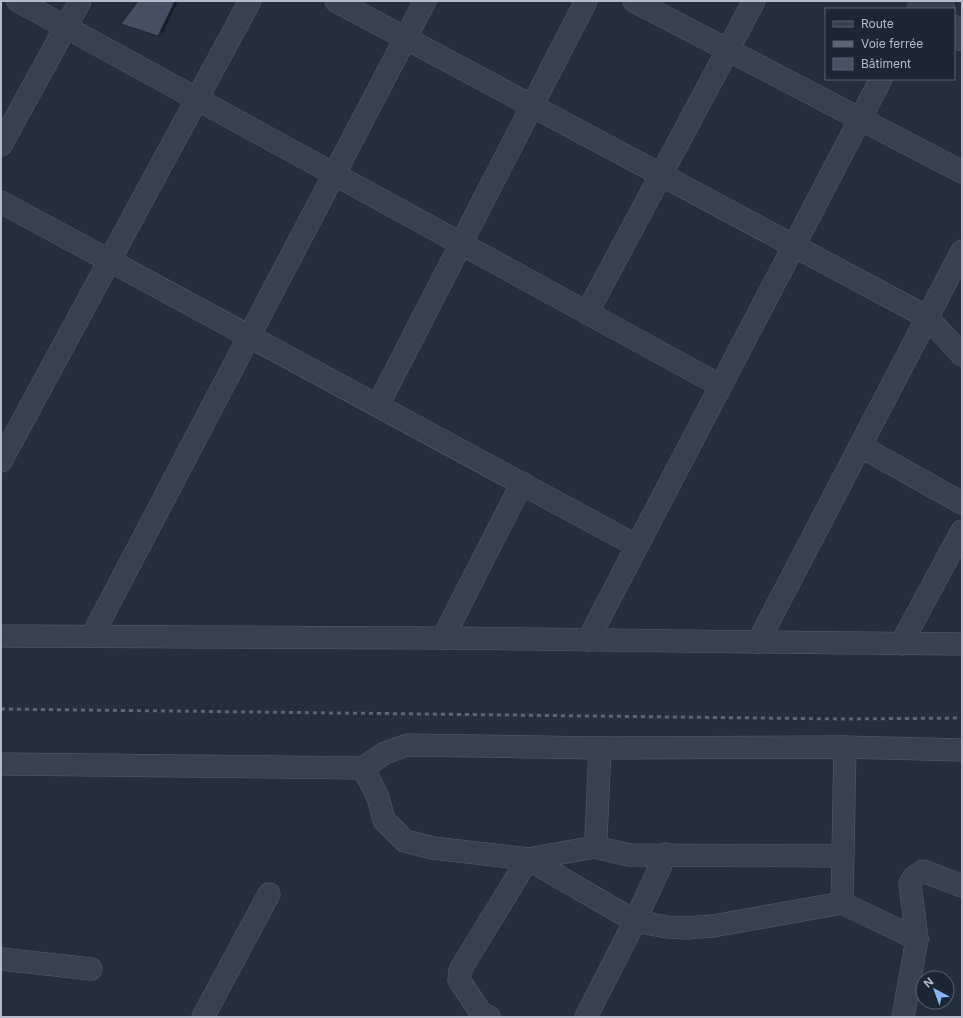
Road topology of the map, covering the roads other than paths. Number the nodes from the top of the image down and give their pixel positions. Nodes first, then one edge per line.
1 (18, 1) edge
2 (80, 1) edge
3 (250, 1) edge
4 (336, 1) edge
5 (425, 1) edge
6 (586, 1) edge
7 (634, 1) edge
8 (754, 1) edge
9 (66, 27) junction
10 (955, 28) edge
11 (406, 38) junction
12 (962, 40) edge
13 (728, 50) junction
14 (881, 80) edge
15 (197, 99) junction
16 (532, 106) junction
17 (860, 119) junction
18 (1, 145) edge
19 (962, 172) edge
20 (335, 174) junction
21 (660, 175) junction
22 (1, 202) edge
23 (461, 244) junction
24 (794, 246) junction
25 (962, 251) edge
26 (109, 260) junction
27 (586, 313) junction
28 (927, 317) junction
29 (250, 336) junction
30 (962, 356) edge
31 (721, 386) junction
32 (378, 405) junction
33 (860, 446) junction
34 (1, 461) edge
35 (522, 483) junction
36 (962, 503) edge
37 (962, 531) edge
38 (637, 546) junction
39 (1, 636) edge
40 (92, 636) junction
41 (442, 638) junction
42 (588, 640) junction
43 (758, 642) junction
44 (901, 644) junction
45 (962, 644) edge
46 (845, 747) junction
47 (600, 748) junction
48 (962, 750) edge
49 (1, 764) edge
50 (363, 768) junction
51 (595, 847) junction
52 (666, 854) junction
53 (843, 856) junction
54 (528, 859) junction
55 (962, 886) edge
56 (268, 894) dead end
57 (842, 903) junction
58 (635, 921) junction
59 (917, 939) junction
60 (1, 959) edge
61 (91, 969) dead end
62 (483, 1016) edge
63 (203, 1017) edge
64 (586, 1017) edge
65 (902, 1017) edge

1 - 9 street
2 - 9 street
3 - 15 street
4 - 11 street
5 - 11 street
6 - 16 street
7 - 13 street
8 - 13 street
9 - 15 street
9 - 18 street
10 - 12 street
11 - 16 street
11 - 20 street
13 - 17 street
13 - 21 street
14 - 17 street
15 - 20 street
15 - 26 street
16 - 21 street
16 - 23 street
17 - 19 street
17 - 24 street
20 - 23 street
20 - 29 street
21 - 24 street
21 - 27 street
22 - 26 street
23 - 27 street
23 - 32 street
24 - 28 street
24 - 31 street
25 - 28 street
26 - 29 street
26 - 34 street
27 - 31 street
28 - 30 street
28 - 33 street
29 - 32 street
29 - 40 street
31 - 38 street
32 - 35 street
33 - 36 street
33 - 43 street
35 - 38 street
35 - 41 street
37 - 44 street
38 - 42 street
39 - 40 street
40 - 41 street
41 - 42 street
42 - 43 street
43 - 44 street
44 - 45 street
46 - 47 street
46 - 48 street
46 - 53 street
47 - 50 street
47 - 51 street
49 - 50 street
50 - 54 street
51 - 52 street
51 - 54 street
52 - 53 street
52 - 58 street
53 - 57 street
54 - 58 street
54 - 62 street
55 - 59 street
56 - 63 street
57 - 58 street
57 - 59 street
58 - 64 street
59 - 65 street
60 - 61 street

